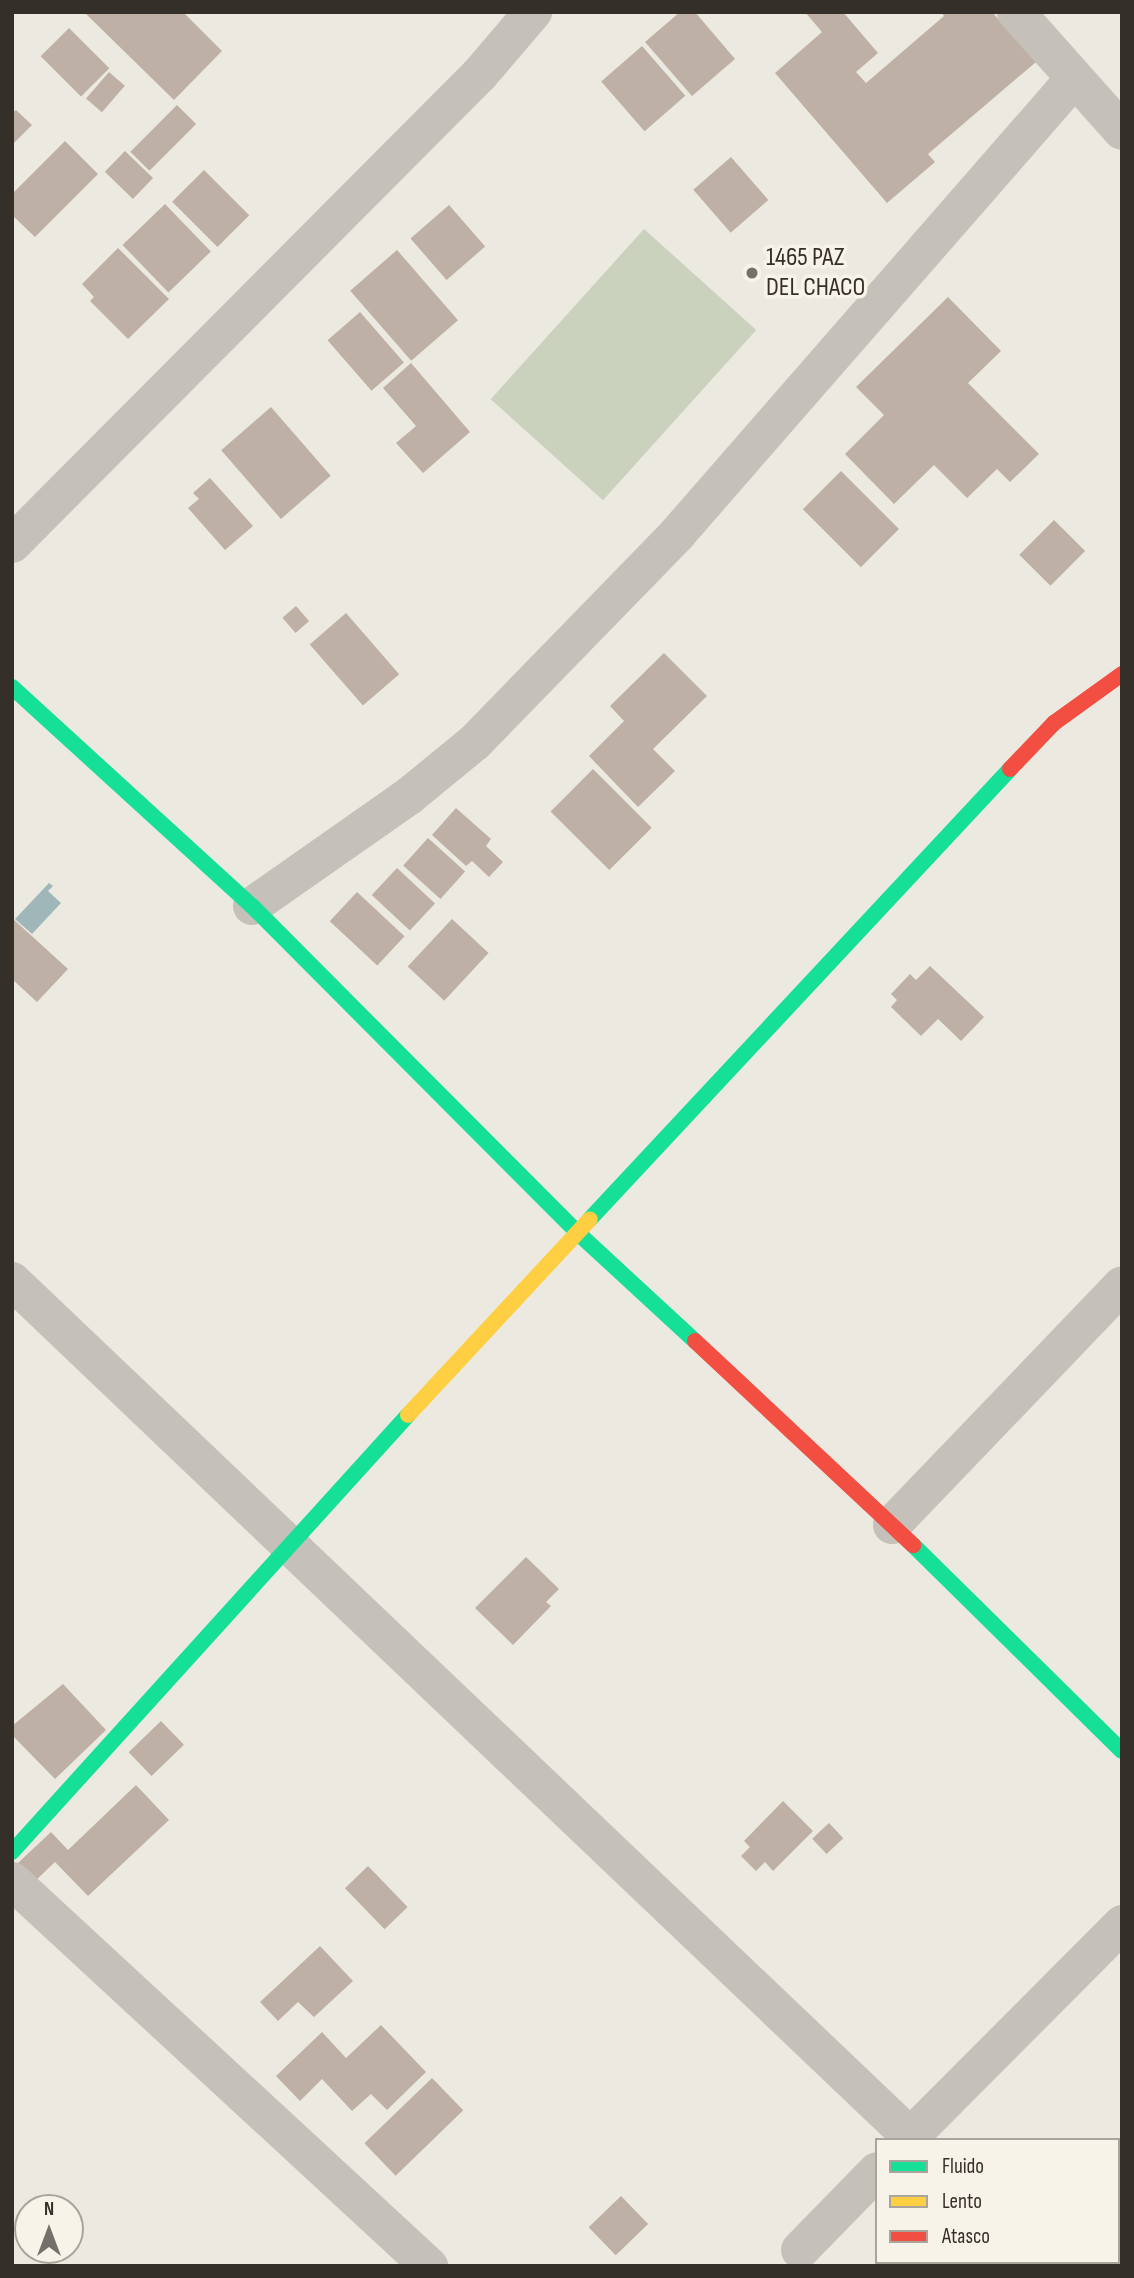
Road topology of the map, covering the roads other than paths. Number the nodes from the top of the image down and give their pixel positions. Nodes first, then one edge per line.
1 (533, 12) edge
2 (1016, 12) edge
3 (1074, 79) junction
4 (1122, 131) edge
5 (12, 544) edge
6 (1122, 674) edge
7 (12, 687) edge
8 (252, 906) junction
9 (579, 1234) junction
10 (12, 1281) edge
11 (1122, 1285) edge
12 (891, 1525) junction
13 (285, 1545) junction
14 (1122, 1751) edge
15 (12, 1852) edge
16 (12, 1881) edge
17 (1122, 1924) edge
18 (909, 2138) edge
19 (911, 2138) edge
20 (875, 2173) edge
21 (800, 2250) dead end
22 (429, 2266) edge

1 - 5 street
2 - 3 street
3 - 4 street
3 - 8 street
6 - 9 street
7 - 8 street
8 - 9 street
9 - 12 street
9 - 13 street
10 - 13 street
11 - 12 street
12 - 14 street
13 - 15 street
13 - 18 street
16 - 22 street
17 - 19 street
20 - 21 street

